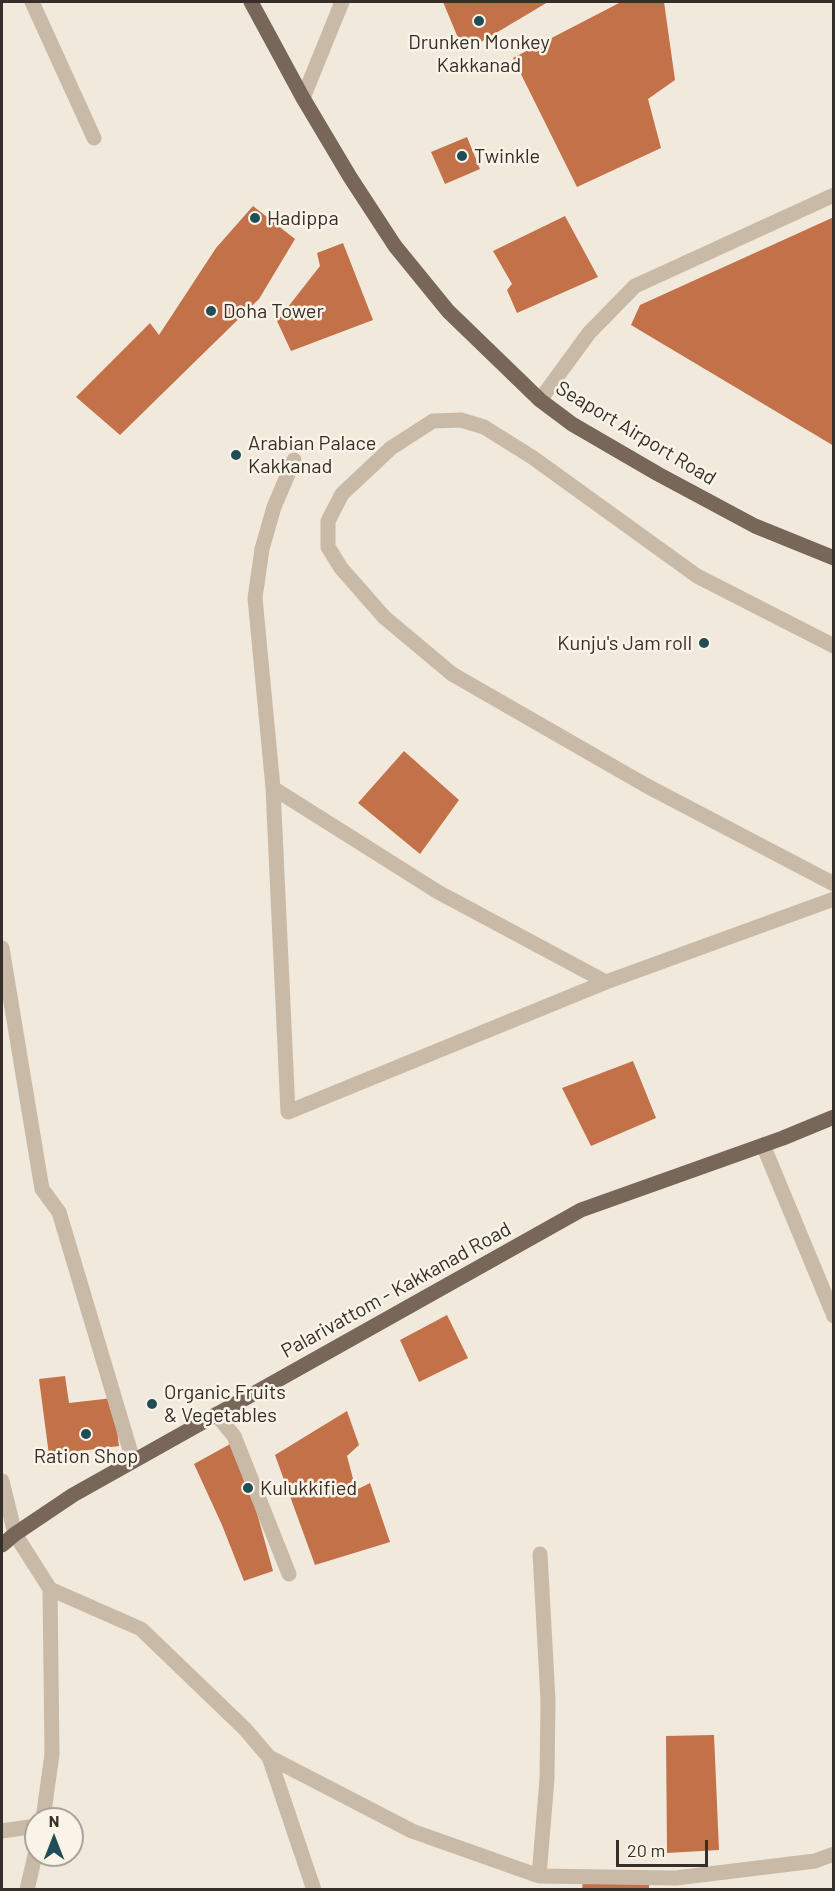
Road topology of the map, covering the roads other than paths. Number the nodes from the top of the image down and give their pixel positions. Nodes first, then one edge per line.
1 (32, 2) edge
2 (251, 2) edge
3 (342, 2) edge
4 (303, 98) junction
5 (94, 138) dead end
6 (834, 195) edge
7 (540, 400) junction
8 (294, 460) dead end
9 (834, 558) edge
10 (834, 646) edge
11 (273, 788) junction
12 (834, 884) edge
13 (834, 899) edge
14 (2, 948) edge
15 (606, 982) junction
16 (834, 1117) edge
17 (763, 1145) junction
18 (834, 1316) edge
19 (216, 1414) junction
20 (133, 1461) junction
21 (2, 1481) edge
22 (15, 1534) junction
23 (2, 1545) edge
24 (540, 1554) dead end
25 (289, 1574) dead end
26 (50, 1589) junction
27 (269, 1757) junction
28 (45, 1807) edge
29 (24, 1828) edge
30 (2, 1831) edge
31 (834, 1854) edge
32 (32, 1867) edge
33 (539, 1876) junction
34 (27, 1890) edge
35 (314, 1890) edge

1 - 5 street
2 - 4 main road, Seaport Airport Road
3 - 4 street
4 - 7 main road, Seaport Airport Road
6 - 7 street
7 - 9 main road, Seaport Airport Road
8 - 11 street
10 - 12 street
11 - 15 street
11 - 15 street
13 - 15 street
14 - 20 street
16 - 17 main road, Palarivattom - Kakkanad Road
17 - 18 street
17 - 19 main road, Palarivattom - Kakkanad Road
19 - 20 main road, Palarivattom - Kakkanad Road
19 - 25 street
20 - 22 main road, Palarivattom - Kakkanad Road
21 - 22 street
22 - 23 main road, Palarivattom - Kakkanad Road
22 - 26 street
24 - 33 street
26 - 27 street
26 - 28 street
27 - 33 street
27 - 35 street
29 - 30 street
31 - 33 street
32 - 34 street

